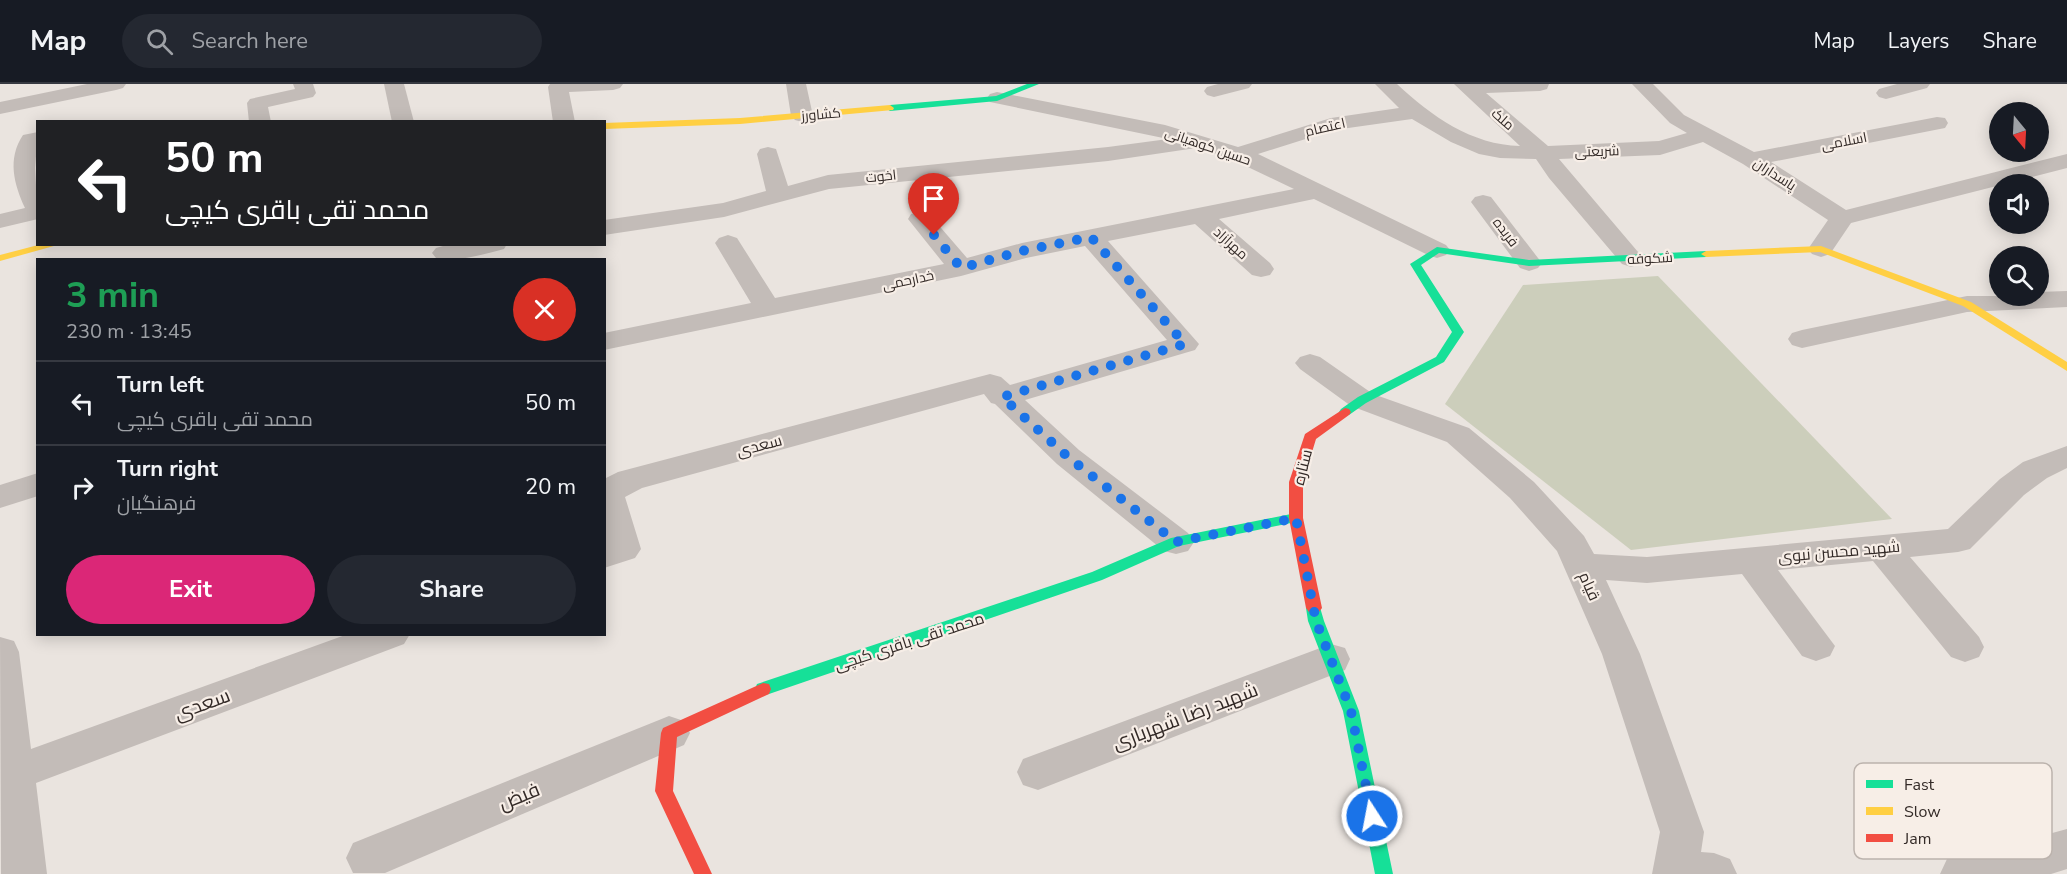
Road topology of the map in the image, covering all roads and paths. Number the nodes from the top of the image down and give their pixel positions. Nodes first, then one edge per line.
1 (116, 84) edge
2 (303, 84) edge
3 (394, 84) edge
4 (613, 84) edge
5 (796, 84) edge
6 (1035, 84) edge
7 (1242, 84) edge
8 (1385, 84) edge
9 (1642, 84) edge
10 (1920, 84) edge
11 (1540, 85) edge
12 (1467, 86) edge
13 (1214, 92) dead end
14 (1886, 93) dead end
15 (997, 98) junction
16 (0, 108) edge
17 (1415, 112) junction
18 (802, 116) junction
19 (260, 120) edge
20 (403, 120) edge
21 (564, 120) edge
22 (1937, 123) dead end
23 (606, 126) edge
24 (1705, 135) junction
25 (36, 139) edge
26 (1198, 141) junction
27 (1543, 153) junction
28 (768, 154) dead end
29 (1239, 154) junction
30 (1751, 159) junction
31 (2067, 161) edge
32 (1316, 192) junction
33 (779, 195) junction
34 (1483, 202) dead end
35 (36, 209) edge
36 (36, 212) edge
37 (1201, 216) junction
38 (1842, 218) junction
39 (920, 219) dead end
40 (0, 221) edge
41 (606, 228) edge
42 (1091, 237) junction
43 (728, 243) dead end
44 (48, 246) edge
45 (484, 246) edge
46 (1821, 249) junction
47 (1437, 250) junction
48 (445, 253) dead end
49 (0, 258) edge
50 (1631, 259) junction
51 (1528, 263) junction
52 (961, 268) junction
53 (1261, 269) dead end
54 (2067, 299) edge
55 (1967, 304) junction
56 (768, 309) junction
57 (1802, 339) dead end
58 (606, 342) edge
59 (1310, 363) dead end
60 (2067, 367) edge
61 (996, 390) junction
62 (1362, 400) junction
63 (2067, 456) edge
64 (36, 485) edge
65 (0, 497) edge
66 (1296, 518) junction
67 (1176, 542) junction
68 (1881, 547) junction
69 (606, 555) edge
70 (1751, 560) junction
71 (1581, 566) junction
72 (386, 636) edge
73 (1816, 646) dead end
74 (1965, 647) dead end
75 (1331, 659) junction
76 (1, 664) edge
77 (669, 734) junction
78 (1038, 772) dead end
79 (14, 773) junction
80 (2067, 849) edge
81 (2052, 853) edge
82 (15, 854) edge
83 (369, 858) dead end
84 (2032, 859) edge
85 (1688, 873) edge
86 (703, 874) edge
87 (1384, 874) edge
88 (1963, 874) edge

1 - 16 street
2 - 19 street
3 - 20 street
4 - 21 street
5 - 18 street
6 - 15 street, کشاورز
7 - 13 street
8 - 17 street
9 - 24 street
10 - 14 street
11 - 12 street
12 - 27 street, ملک
15 - 18 street, کشاورز
15 - 26 street, حسین کوهیانی
17 - 27 street
17 - 29 street, اعتصام
18 - 23 street, کشاورز
22 - 30 street, اسلامی
24 - 27 street, شریعتی
24 - 30 street, پاسداران
25 - 35 street
26 - 29 street, حسین کوهیانی
26 - 33 street, اخوت
27 - 50 street, شریعتی
28 - 33 street
29 - 32 street, حسین کوهیانی
30 - 38 street, پاسداران
31 - 38 street
32 - 37 street, خدارحمی
32 - 47 street, حسین کوهیانی
33 - 41 street, اخوت
34 - 51 street, فریده
36 - 40 street
37 - 42 street, خدارحمی
37 - 53 street, مهرآزاد
38 - 46 street
39 - 52 street
42 - 52 street, خدارحمی
42 - 61 street
43 - 56 street
44 - 49 street
45 - 48 street
46 - 50 street, شکوفه
46 - 55 street
47 - 51 street, شکوفه
47 - 62 street
50 - 51 street, شکوفه
52 - 56 street, خدارحمی
54 - 55 street
55 - 57 street
55 - 60 street
56 - 58 street, خدارحمی
59 - 62 street, قیام
61 - 67 street
61 - 69 street, سعدی
62 - 66 street, ستاره
62 - 71 street, قیام
63 - 68 street, شهید محسن نبوی
64 - 65 street
66 - 67 street, محمد تقی باقری کیچی
66 - 75 street, ستاره
67 - 77 street, محمد تقی باقری کیچی
68 - 70 street, شهید محسن نبوی
68 - 74 street
70 - 71 street, شهید محسن نبوی
70 - 73 street
71 - 85 street, قیام
72 - 79 street, سعدی
75 - 78 street, شهید رضا شهریاری
75 - 87 street, ستاره
76 - 79 street
77 - 83 street, فیض
77 - 86 street
79 - 82 street
80 - 81 street
84 - 88 street

